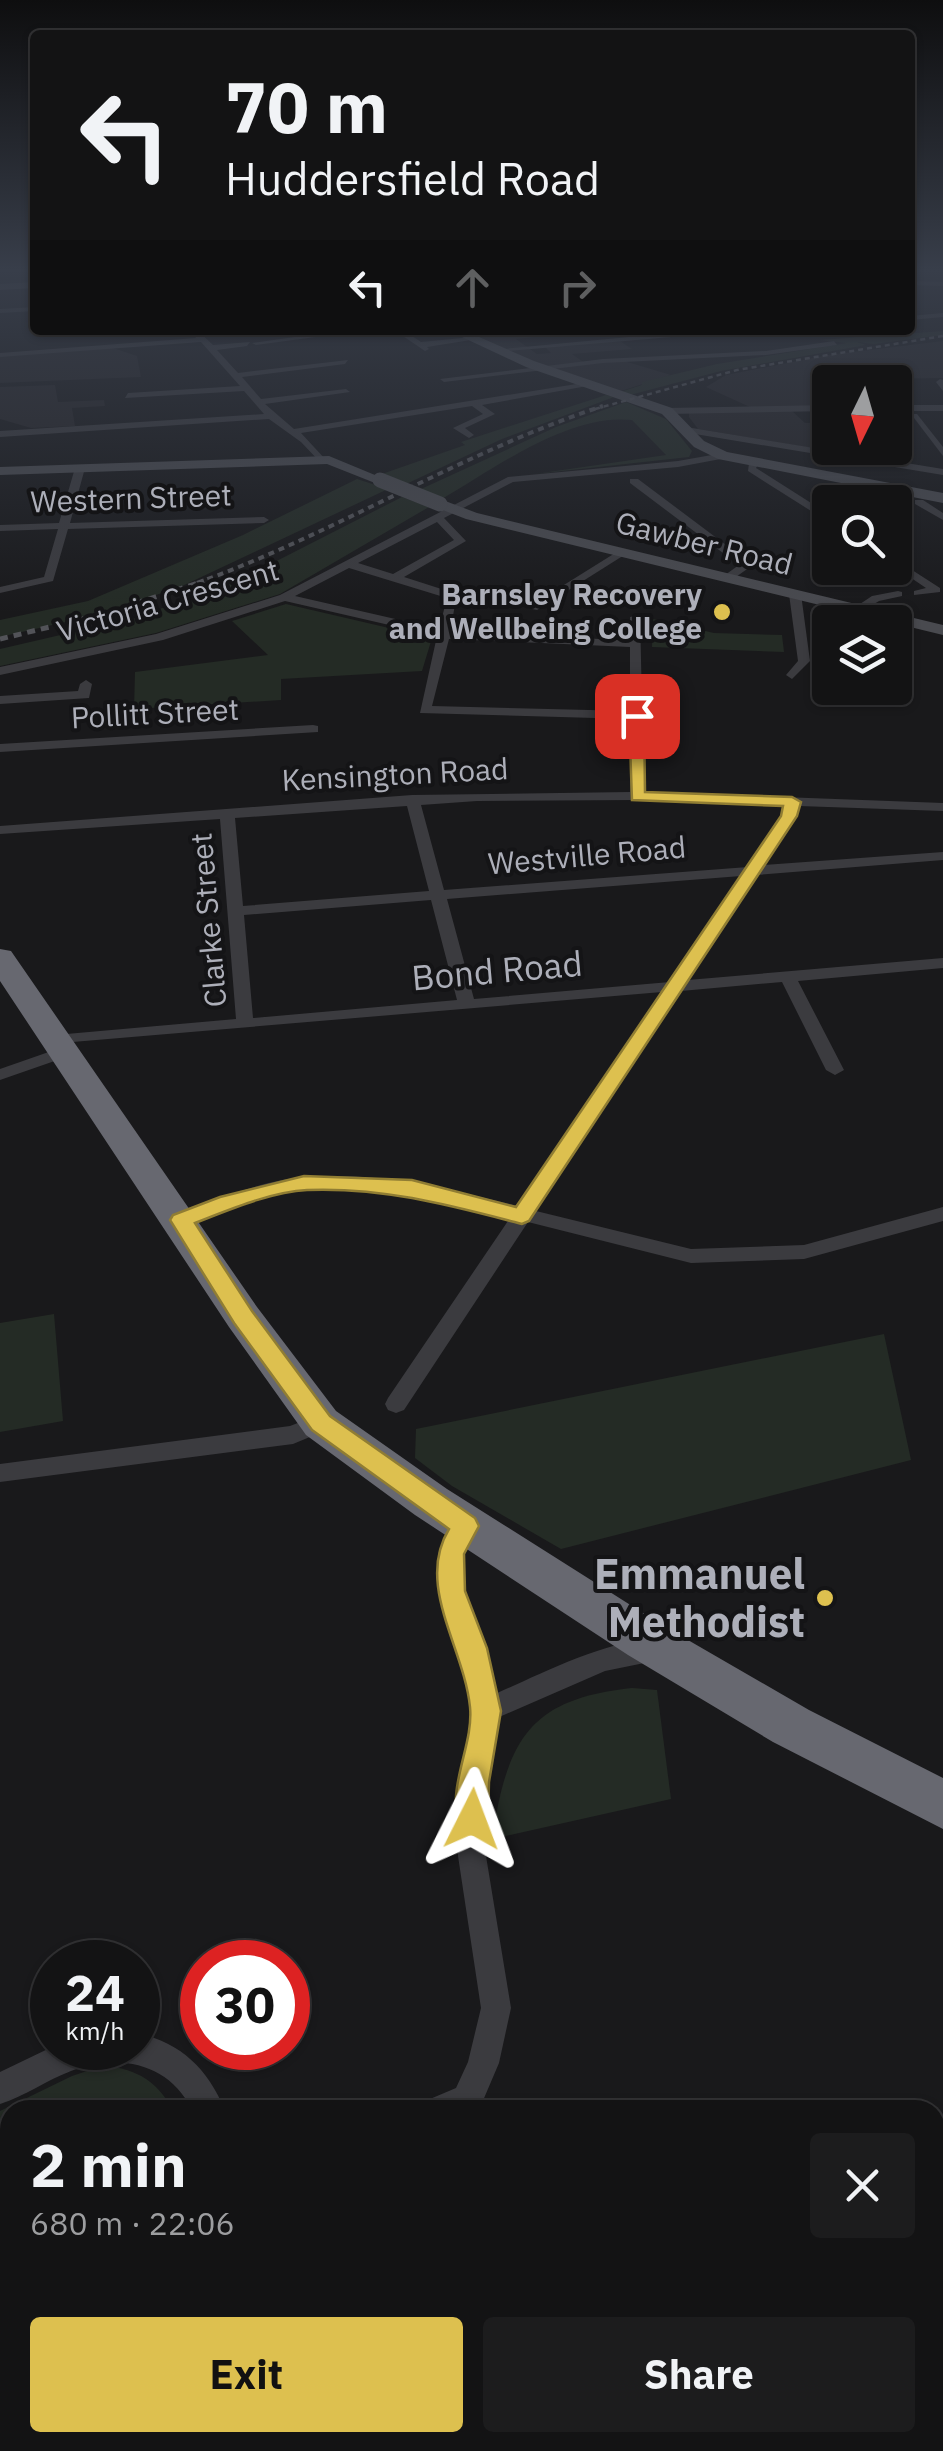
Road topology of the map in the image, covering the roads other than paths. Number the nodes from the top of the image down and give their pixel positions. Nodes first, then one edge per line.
1 (246, 384) edge
2 (587, 384) edge
3 (590, 384) edge
4 (249, 388) junction
5 (346, 392) dead end
6 (128, 396) dead end
7 (260, 402) junction
8 (473, 403) junction
9 (812, 408) edge
10 (912, 408) edge
11 (943, 408) edge
12 (667, 411) junction
13 (272, 416) junction
14 (914, 416) dead end
15 (686, 430) junction
16 (292, 432) junction
17 (0, 434) edge
18 (469, 435) dead end
19 (943, 453) edge
20 (723, 456) junction
21 (320, 460) junction
22 (754, 463) junction
23 (80, 468) junction
24 (941, 470) edge
25 (0, 471) edge
26 (634, 480) dead end
27 (943, 498) edge
28 (919, 502) dead end
29 (812, 508) edge
30 (443, 510) junction
31 (943, 516) edge
32 (264, 520) dead end
33 (64, 526) junction
34 (0, 528) edge
35 (624, 552) junction
36 (349, 564) junction
37 (912, 574) edge
38 (394, 578) junction
39 (729, 578) junction
40 (0, 590) edge
41 (918, 593) dead end
42 (795, 594) junction
43 (898, 594) dead end
44 (284, 597) junction
45 (838, 605) edge
46 (861, 605) edge
47 (533, 608) dead end
48 (636, 618) dead end
49 (912, 623) edge
50 (943, 630) edge
51 (444, 635) junction
52 (636, 644) junction
53 (0, 670) edge
54 (792, 674) dead end
55 (86, 684) dead end
56 (0, 700) edge
57 (637, 716) junction
58 (313, 729) dead end
59 (0, 748) edge
60 (637, 796) junction
61 (412, 799) junction
62 (792, 802) junction
63 (943, 807) edge
64 (227, 812) junction
65 (0, 830) edge
66 (943, 856) edge
67 (752, 871) junction
68 (438, 896) junction
69 (236, 911) junction
70 (0, 958) edge
71 (943, 963) edge
72 (787, 976) junction
73 (676, 986) junction
74 (466, 1004) junction
75 (245, 1023) junction
76 (59, 1046) junction
77 (835, 1070) dead end
78 (0, 1075) edge
79 (943, 1214) edge
80 (522, 1216) junction
81 (181, 1220) junction
82 (396, 1404) dead end
83 (321, 1423) junction
84 (0, 1474) edge
85 (466, 1526) junction
86 (656, 1651) junction
87 (486, 1711) junction
88 (943, 1804) edge
89 (0, 2088) edge
90 (206, 2100) edge
91 (465, 2100) edge

1 - 4 street
2 - 8 street
3 - 12 street
4 - 6 street
4 - 7 street
5 - 7 street
7 - 13 street
8 - 16 street
8 - 18 street
9 - 12 street
10 - 11 street
12 - 15 street
13 - 16 street
13 - 17 street
14 - 19 street
15 - 20 street
15 - 24 street
16 - 21 street
20 - 22 street
20 - 30 street, Victoria Crescent
21 - 23 street, Gawber Road
21 - 30 street, Gawber Road, bridge
22 - 27 street
22 - 29 street
23 - 25 street, Gawber Road
23 - 33 street
26 - 39 street
28 - 31 street
30 - 35 street, Gawber Road
30 - 36 street, Victoria Crescent
30 - 38 street
32 - 33 street, Western Street
33 - 34 street, Western Street
33 - 40 street
35 - 39 street, Gawber Road
35 - 47 street
36 - 38 street
36 - 44 street, Victoria Crescent
37 - 41 street
38 - 51 street
39 - 42 street, Gawber Road
42 - 45 street, Gawber Road
42 - 54 street
43 - 46 street
44 - 51 street
44 - 53 street, Victoria Crescent
48 - 52 street
49 - 50 street, Gawber Road
51 - 52 street
51 - 57 street
52 - 57 street
55 - 56 street
57 - 60 street
58 - 59 street, Pollitt Street
60 - 61 street, Kensington Road
60 - 62 street, Kensington Road
61 - 64 street, Kensington Road
61 - 68 street
62 - 63 street, Kensington Road
62 - 67 street
64 - 65 street, Kensington Road
64 - 69 street, Clarke Street
66 - 67 street, Westville Road
67 - 68 street, Westville Road
67 - 73 street
68 - 69 street, Westville Road
68 - 74 street
69 - 75 street, Clarke Street
70 - 76 highway
71 - 72 street, Bond Road
72 - 73 street, Bond Road
72 - 77 street
73 - 74 street, Bond Road
73 - 80 street
74 - 75 street, Bond Road
75 - 76 street, Bond Road
76 - 78 street, Bond Road
76 - 81 highway
79 - 80 street
80 - 81 street
80 - 82 street
81 - 83 highway
83 - 84 street
83 - 85 highway
85 - 86 highway
85 - 87 street
86 - 87 street
86 - 88 highway
87 - 91 street
89 - 90 street

